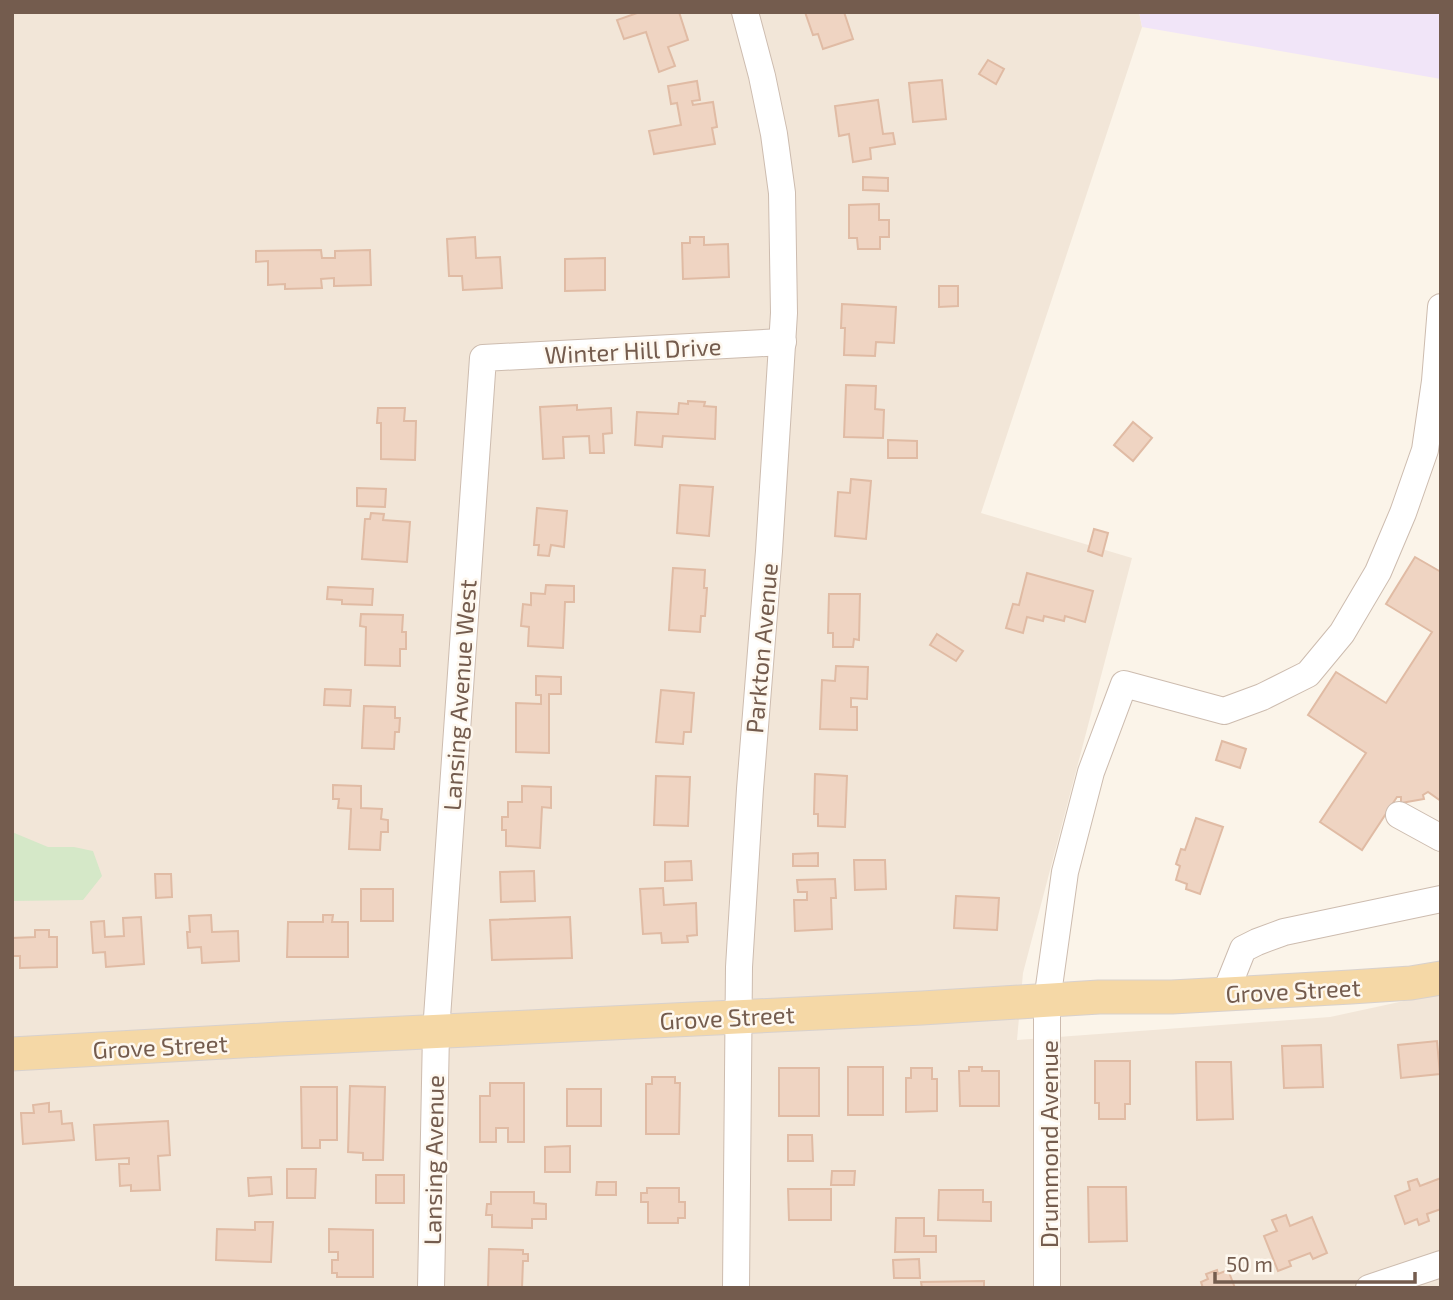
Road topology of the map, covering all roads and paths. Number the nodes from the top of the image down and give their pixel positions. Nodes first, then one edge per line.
1 (745, 12) edge
2 (1441, 307) edge
3 (783, 342) junction
4 (483, 358) joint
5 (1399, 815) dead end
6 (1441, 838) edge
7 (1441, 899) edge
8 (1441, 978) edge
9 (1225, 994) junction
10 (1047, 1001) junction
11 (738, 1017) junction
12 (436, 1032) junction
13 (12, 1054) edge
14 (1441, 1265) edge
15 (430, 1288) edge
16 (736, 1288) edge
17 (1047, 1288) edge
18 (1370, 1288) edge

1 - 3 street, Parkton Avenue
2 - 10 street, Drummond Avenue
3 - 4 street, Winter Hill Drive
3 - 11 street, Parkton Avenue
4 - 12 street, Lansing Avenue West
5 - 6 street
7 - 9 street
8 - 9 main road, Grove Street
9 - 10 main road, Grove Street
10 - 11 main road, Grove Street
10 - 17 street, Drummond Avenue
11 - 12 main road, Grove Street
11 - 16 street, Parkton Avenue
12 - 13 main road, Grove Street
12 - 15 street, Lansing Avenue
14 - 18 street

